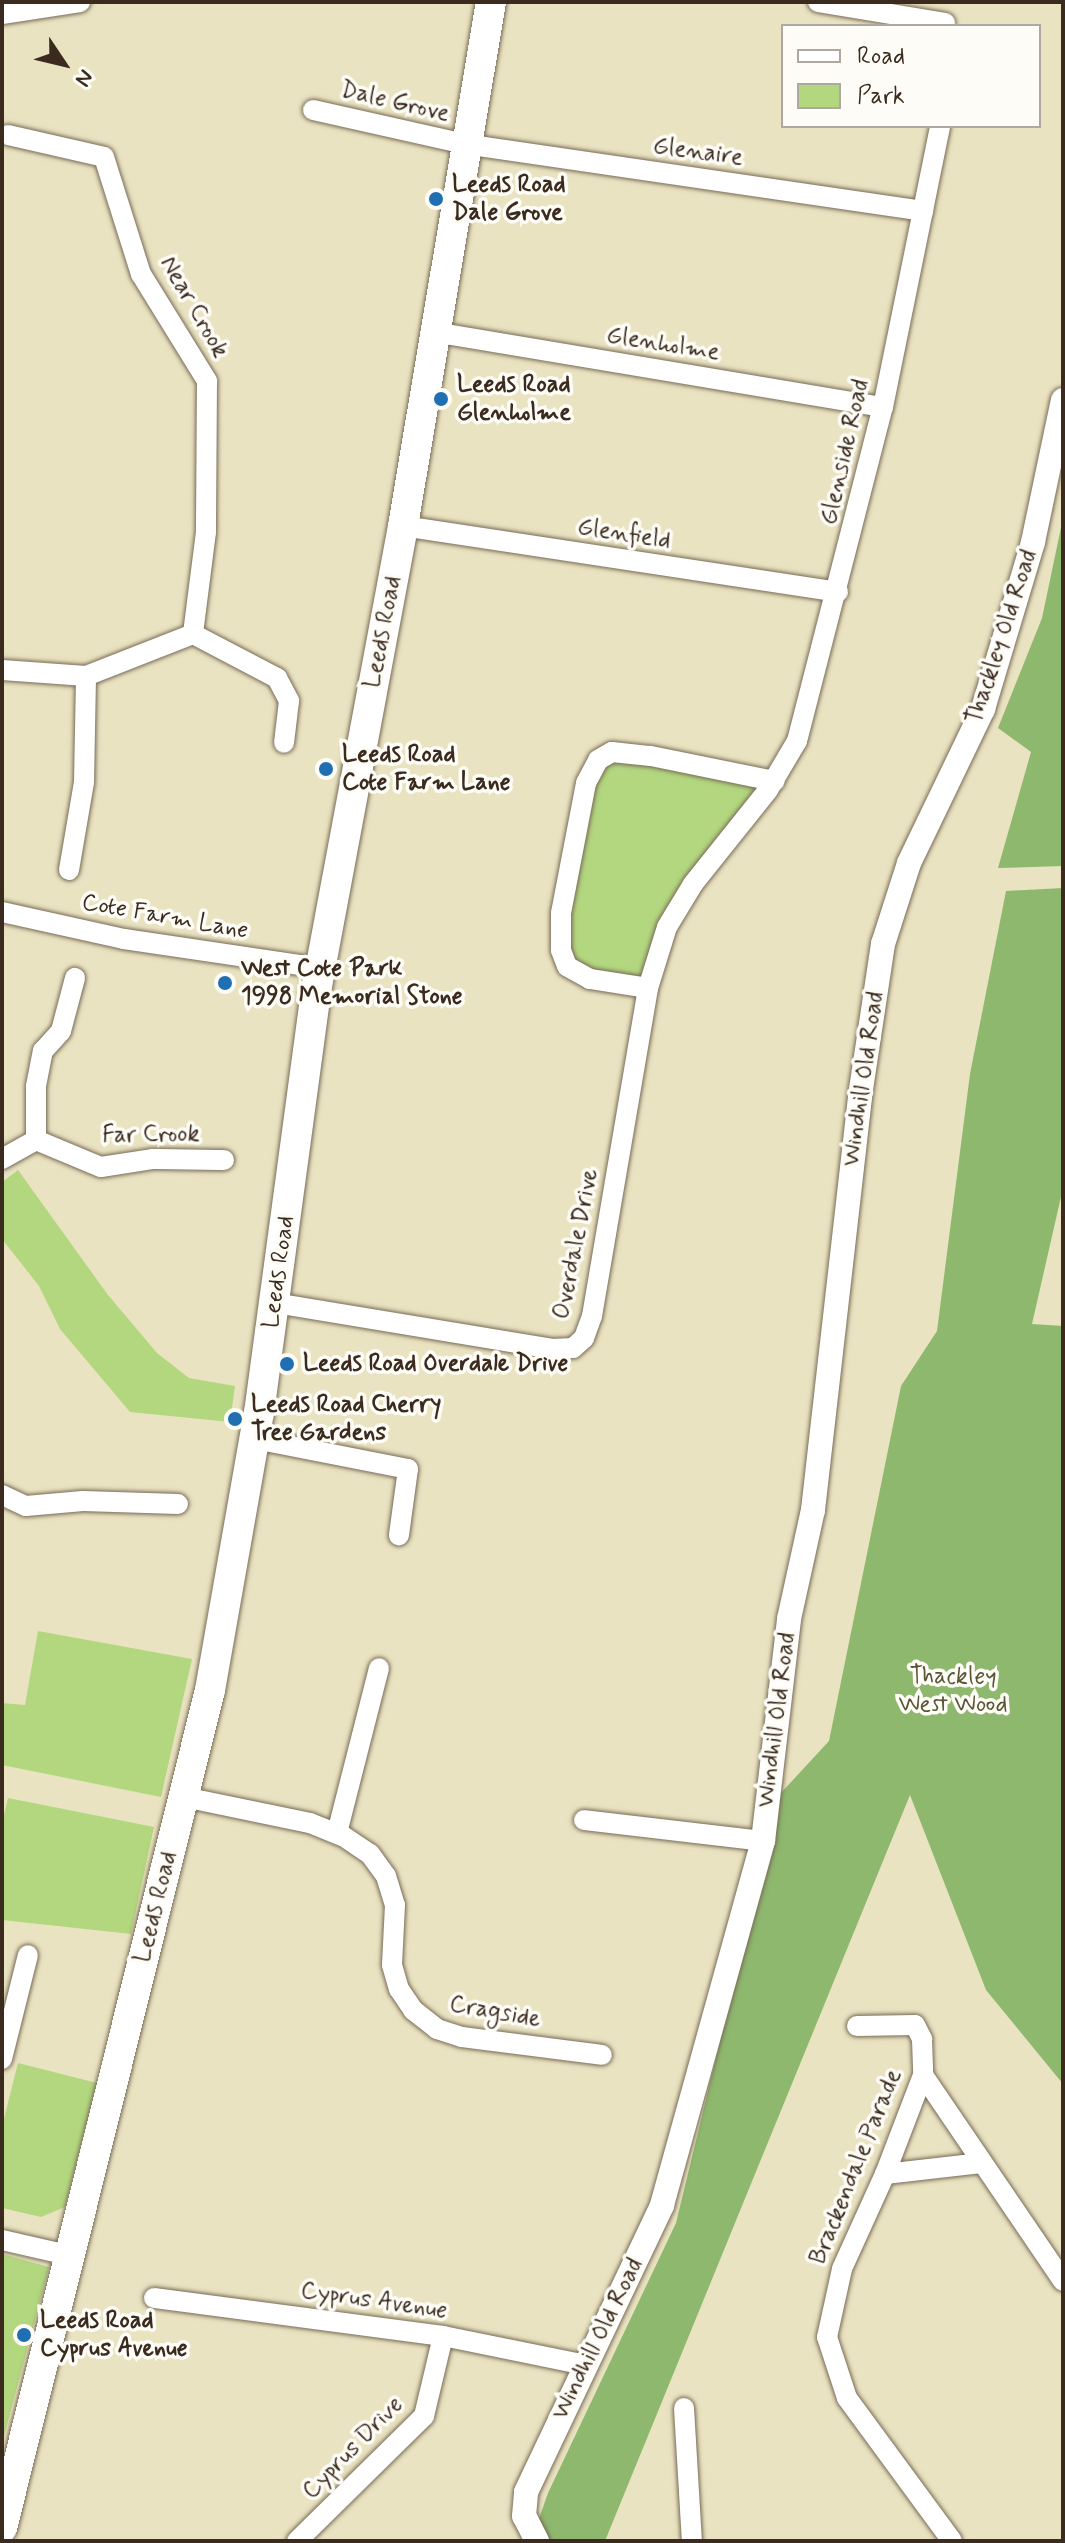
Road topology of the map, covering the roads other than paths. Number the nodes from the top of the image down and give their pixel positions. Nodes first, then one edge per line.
1 (80, 2) edge
2 (491, 2) edge
3 (818, 2) edge
4 (943, 2) edge
5 (2, 14) edge
6 (939, 24) edge
7 (945, 24) edge
8 (313, 110) dead end
9 (940, 128) edge
10 (8, 135) dead end
11 (465, 144) junction
12 (923, 211) junction
13 (434, 332) junction
14 (1063, 400) edge
15 (883, 407) junction
16 (403, 526) junction
17 (838, 592) junction
18 (193, 634) junction
19 (2, 670) edge
20 (86, 676) junction
21 (284, 743) dead end
22 (774, 781) junction
23 (909, 863) joint
24 (69, 870) dead end
25 (2, 912) edge
26 (321, 968) junction
27 (75, 978) dead end
28 (648, 988) junction
29 (36, 1140) junction
30 (2, 1159) edge
31 (224, 1160) dead end
32 (275, 1303) junction
33 (255, 1439) junction
34 (2, 1495) edge
35 (178, 1504) dead end
36 (399, 1535) dead end
37 (379, 1668) dead end
38 (184, 1797) junction
39 (584, 1820) dead end
40 (337, 1833) junction
41 (763, 1841) junction
42 (28, 1955) dead end
43 (857, 2026) dead end
44 (602, 2055) dead end
45 (2, 2059) edge
46 (923, 2075) junction
47 (981, 2163) junction
48 (885, 2174) junction
49 (2, 2240) edge
50 (72, 2256) junction
51 (1063, 2281) edge
52 (154, 2298) dead end
53 (443, 2336) junction
54 (585, 2365) junction
55 (684, 2408) dead end
56 (2, 2528) edge
57 (297, 2541) edge
58 (537, 2541) edge
59 (692, 2541) edge
60 (952, 2541) edge

1 - 5 street
2 - 11 main road, Leeds Road
3 - 6 street
4 - 7 street
8 - 11 street, Dale Grove
9 - 12 street, Glenside Road
10 - 18 street, Near Crook
11 - 12 street, Glenaire
11 - 13 main road, Leeds Road
12 - 15 street, Glenside Road
13 - 15 street, Glenholme
13 - 16 main road, Leeds Road
14 - 23 street, Thackley Old Road
15 - 17 street, Glenside Road
16 - 17 street, Glenfield
16 - 26 main road, Leeds Road
17 - 22 street, Glenside Road
18 - 20 street
18 - 21 street
19 - 20 street
20 - 24 street
22 - 28 street, Glenside Road
22 - 28 street
23 - 41 street, Windhill Old Road
25 - 26 street, Cote Farm Lane
26 - 32 main road, Leeds Road
27 - 29 street
28 - 32 street, Overdale Drive
29 - 30 street
29 - 31 street, Far Crook
32 - 33 main road, Leeds Road
33 - 36 street
33 - 38 main road, Leeds Road
34 - 35 street
37 - 40 street
38 - 40 street, Cragside
38 - 50 main road, Leeds Road
39 - 41 street
40 - 44 street, Cragside
41 - 54 street, Windhill Old Road
42 - 45 street
43 - 46 street, Brackendale Parade
46 - 47 street
46 - 48 street, Brackendale Parade
47 - 48 street
47 - 51 street
48 - 60 street, Brackendale Parade
49 - 50 street
50 - 56 main road, Leeds Road
52 - 53 street, Cyprus Avenue
53 - 54 street, Cyprus Avenue
53 - 57 street, Cyprus Drive
54 - 58 street, Windhill Old Road
55 - 59 street

